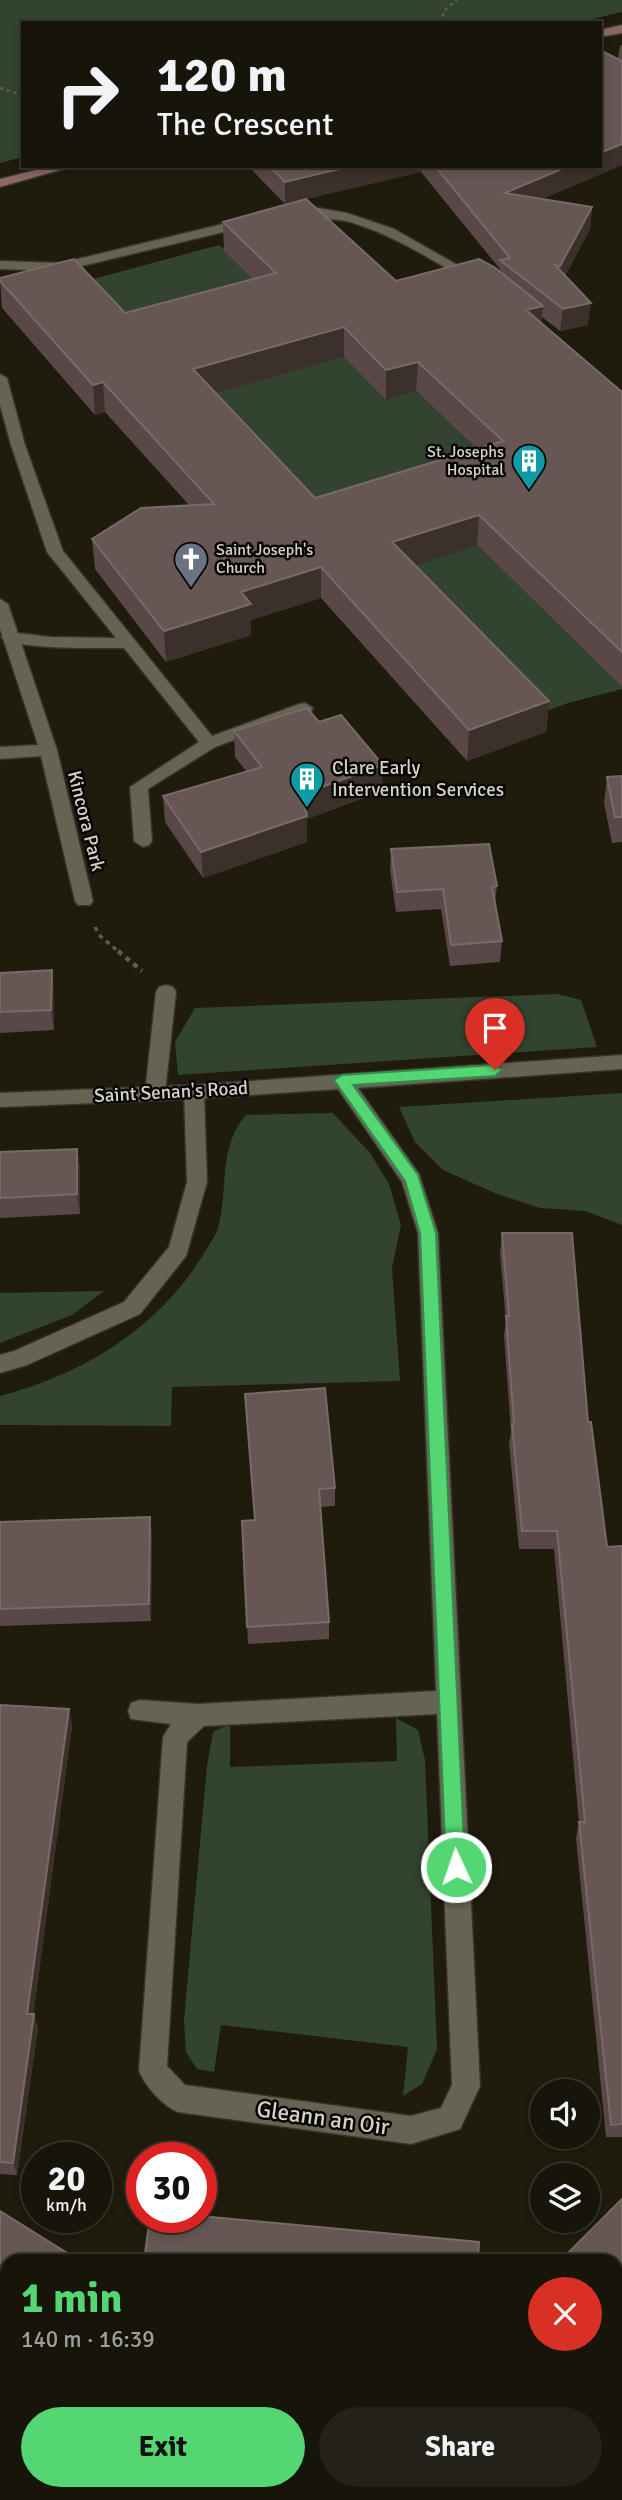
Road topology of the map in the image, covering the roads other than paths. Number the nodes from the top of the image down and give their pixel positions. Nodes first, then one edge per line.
1 (622, 29) edge
2 (602, 34) edge
3 (60, 168) edge
4 (0, 183) edge
5 (0, 265) edge
6 (486, 285) edge
7 (0, 378) edge
8 (0, 604) edge
9 (9, 637) junction
10 (128, 643) junction
11 (305, 708) edge
12 (209, 743) junction
13 (48, 750) junction
14 (0, 753) edge
15 (143, 841) dead end
16 (84, 901) road end
17 (166, 992) road end
18 (622, 1062) edge
19 (342, 1080) junction
20 (194, 1092) junction
21 (155, 1093) junction
22 (0, 1100) edge
23 (0, 1364) edge
24 (448, 1702) junction
25 (140, 1711) dead end
26 (198, 1715) junction

1 - 2 main road
3 - 4 main road
5 - 6 street
7 - 10 street
8 - 9 street, Kincora Park
9 - 10 street
9 - 13 street, Kincora Park
10 - 12 street
11 - 12 street
12 - 15 street
13 - 14 street, Kincora Park
13 - 16 street, Kincora Park
17 - 21 street
18 - 19 street, Saint Senan's Road
19 - 20 street, Saint Senan's Road
19 - 24 street, Gleann an Oir
20 - 21 street, Saint Senan's Road
20 - 23 street
21 - 22 street, Saint Senan's Road
24 - 26 street
24 - 26 street, Gleann an Oir
25 - 26 street

